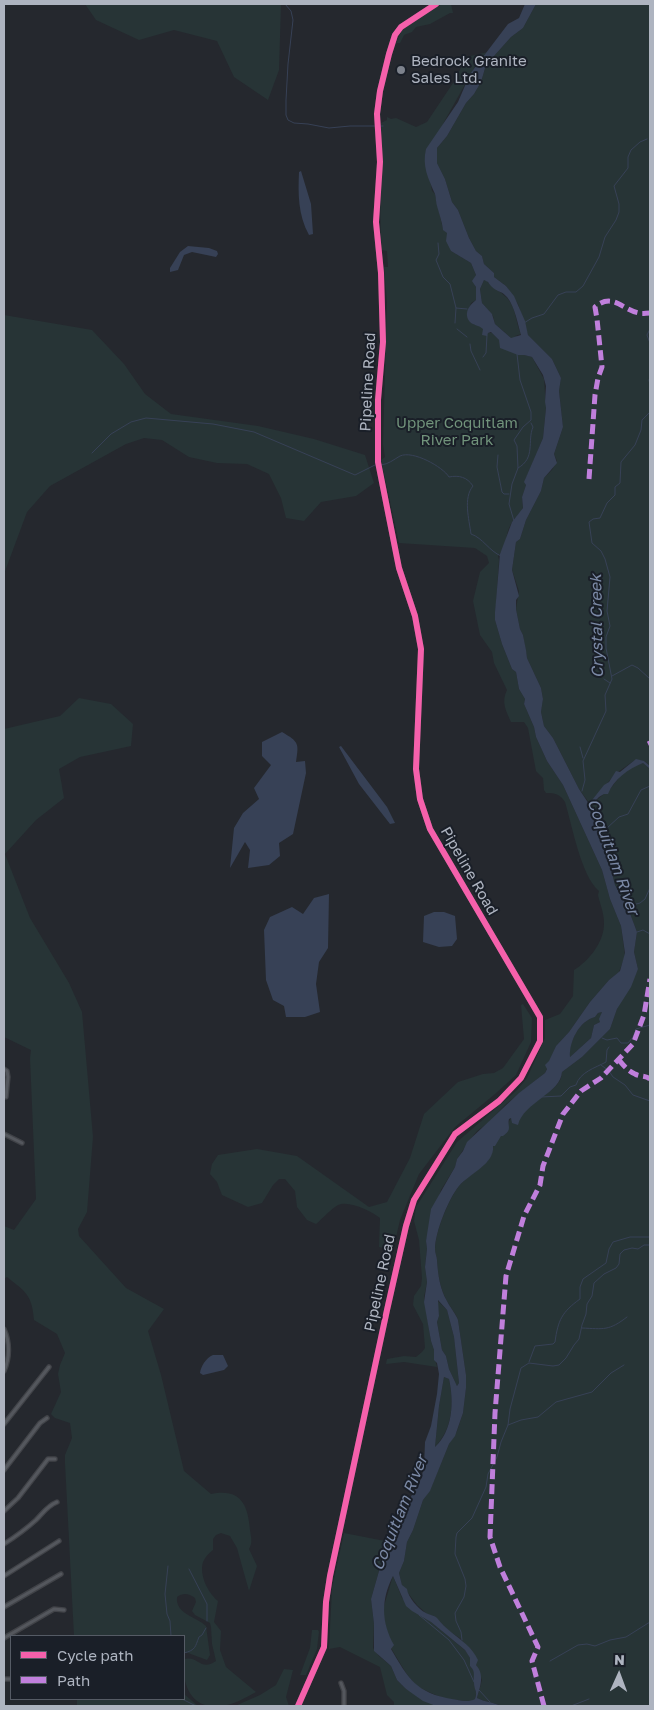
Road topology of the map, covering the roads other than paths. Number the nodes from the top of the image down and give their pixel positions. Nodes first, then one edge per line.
1 (436, 4) edge
2 (4, 1069) edge
3 (6, 1097) dead end
4 (4, 1134) edge
5 (22, 1143) dead end
6 (4, 1329) edge
7 (49, 1367) dead end
8 (4, 1372) edge
9 (48, 1418) dead end
10 (4, 1424) edge
11 (55, 1459) dead end
12 (4, 1470) edge
13 (57, 1502) dead end
14 (4, 1511) edge
15 (59, 1542) dead end
16 (4, 1544) edge
17 (60, 1574) dead end
18 (4, 1576) edge
19 (4, 1607) edge
20 (64, 1610) dead end
21 (4, 1638) edge
22 (341, 1683) dead end
23 (298, 1706) edge
24 (344, 1706) edge

1 - 23 street, Pipeline Road
2 - 3 street
4 - 5 street
6 - 8 street
7 - 10 street
9 - 12 street
11 - 14 street
13 - 16 street
15 - 18 street
17 - 19 street
20 - 21 street
22 - 24 street

